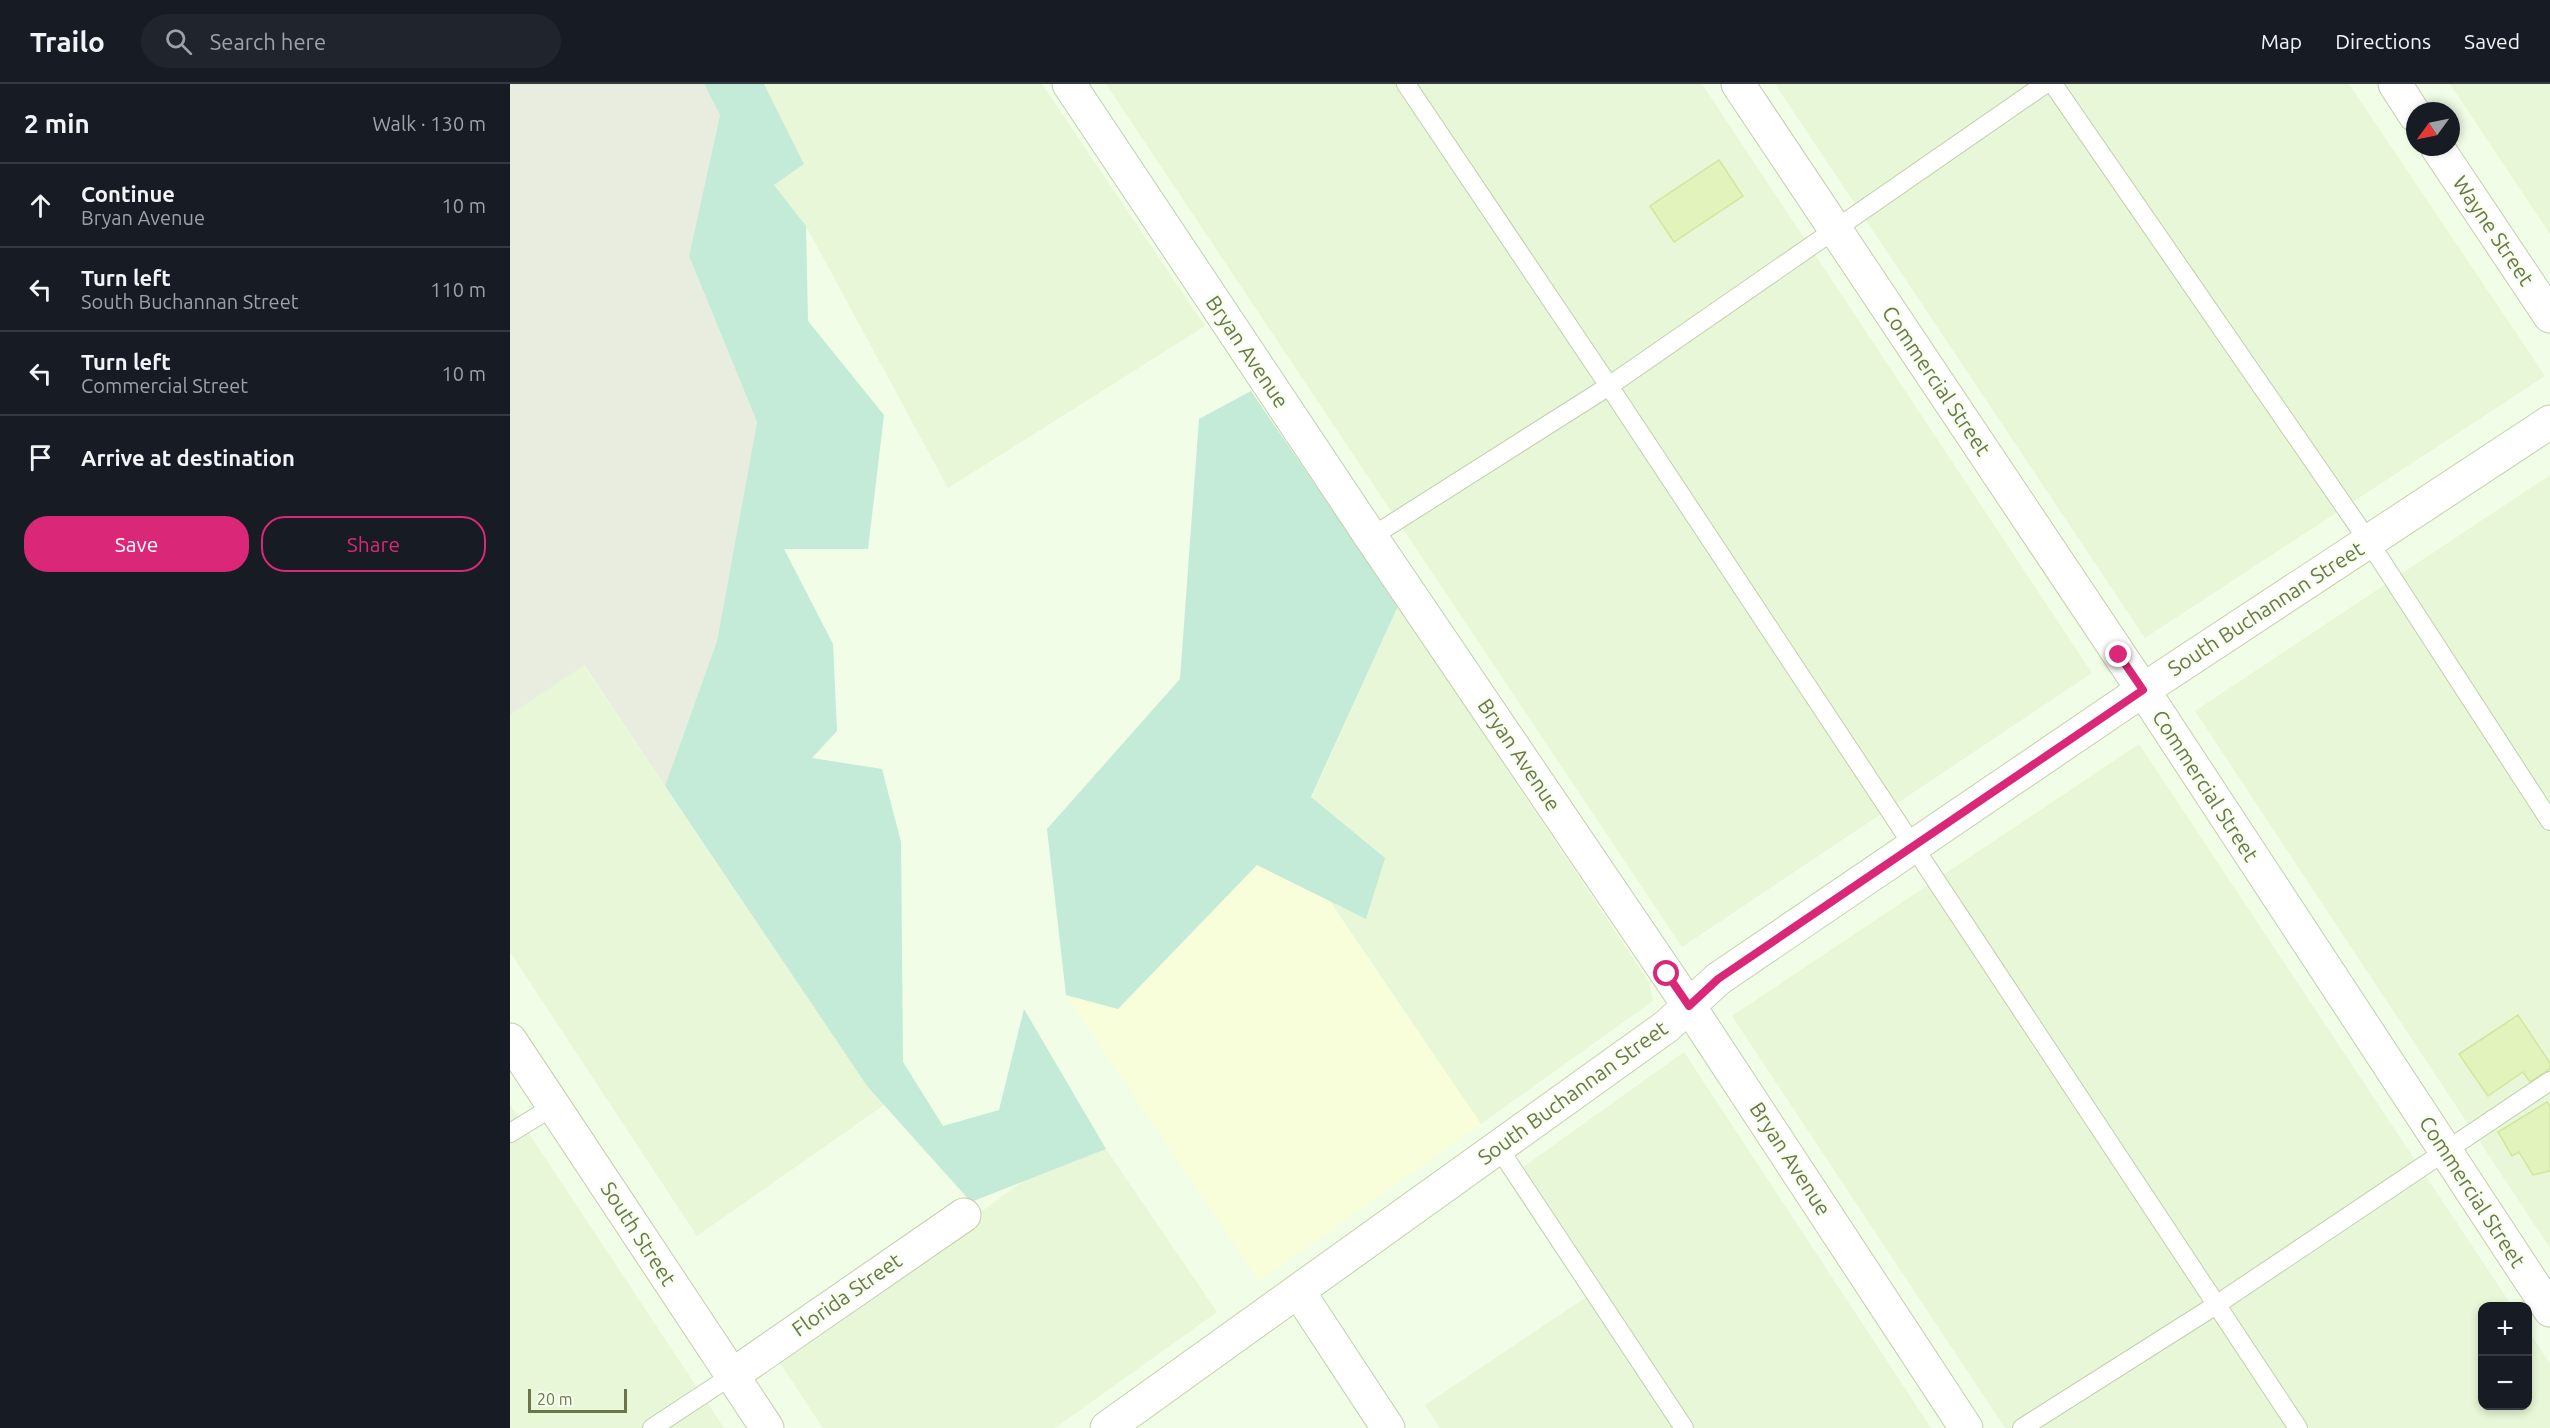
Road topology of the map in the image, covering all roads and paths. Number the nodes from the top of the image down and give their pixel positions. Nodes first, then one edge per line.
1 (1069, 84) edge
2 (1406, 84) edge
3 (1738, 84) edge
4 (2045, 84) edge
5 (2053, 84) edge
6 (2443, 156) edge
7 (1834, 230) junction
8 (2550, 316) edge
9 (1609, 386) junction
10 (2550, 422) edge
11 (1371, 537) junction
12 (2369, 542) junction
13 (2143, 690) junction
14 (2550, 821) edge
15 (1913, 845) junction
16 (1689, 1006) junction
17 (510, 1040) edge
18 (2550, 1081) edge
19 (554, 1106) junction
20 (510, 1133) edge
21 (1498, 1147) junction
22 (2445, 1152) junction
23 (964, 1215) dead end
24 (1298, 1291) junction
25 (2216, 1305) junction
26 (2550, 1310) edge
27 (731, 1376) junction
28 (652, 1428) edge
29 (767, 1428) edge
30 (1107, 1428) edge
31 (1388, 1428) edge
32 (1684, 1428) edge
33 (1966, 1428) edge
34 (2022, 1428) edge
35 (2298, 1428) edge

1 - 11 street, Bryan Avenue
2 - 9 lane
3 - 7 street, Commercial Street
4 - 7 lane
5 - 12 lane
6 - 8 street, Wayne Street
7 - 9 lane
7 - 13 street, Commercial Street
9 - 11 lane
9 - 15 lane
10 - 12 street, South Buchannan Street
11 - 16 street, Bryan Avenue
12 - 13 street, South Buchannan Street
12 - 14 lane
13 - 15 street, South Buchannan Street
13 - 22 street, Commercial Street
15 - 16 street, South Buchannan Street
15 - 25 lane
16 - 21 street, South Buchannan Street
16 - 33 street, Bryan Avenue
17 - 19 street, South Street
18 - 22 lane
19 - 20 lane
19 - 27 street, South Street
21 - 24 street, South Buchannan Street
21 - 32 lane
22 - 25 lane
22 - 26 street, Commercial Street
23 - 27 street, Florida Street
24 - 30 street, South Buchannan Street
24 - 31 street
25 - 34 lane
25 - 35 lane
27 - 28 lane
27 - 29 street, South Street

